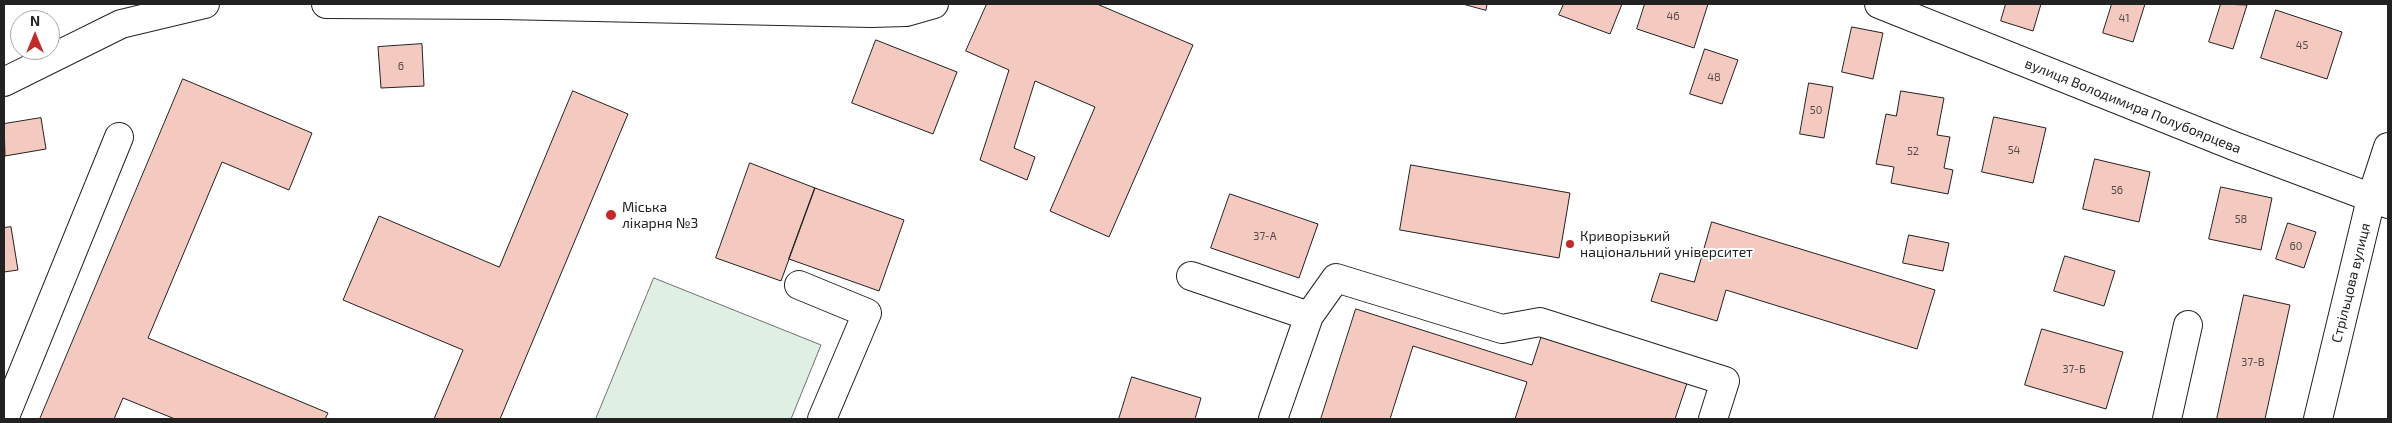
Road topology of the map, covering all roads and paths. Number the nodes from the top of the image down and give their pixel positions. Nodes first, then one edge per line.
1 (205, 4) edge
2 (326, 4) edge
3 (502, 4) edge
4 (934, 4) edge
5 (1879, 4) edge
6 (4, 82) edge
7 (119, 138) dead end
8 (2388, 147) edge
9 (2380, 201) edge
10 (1191, 276) dead end
11 (799, 285) dead end
12 (1309, 316) junction
13 (2188, 325) dead end
14 (4, 419) edge
15 (822, 419) edge
16 (1273, 419) edge
17 (1713, 419) edge
18 (2167, 419) edge
19 (2318, 419) edge

1 - 6 street
2 - 3 street
3 - 4 street
5 - 9 street, вулиця Володимира Полубоярцева
7 - 14 street
8 - 9 street, Стрільцова вулиця
9 - 19 street, Стрільцова вулиця
10 - 12 street
11 - 15 street
12 - 16 street
12 - 17 street
13 - 18 street

